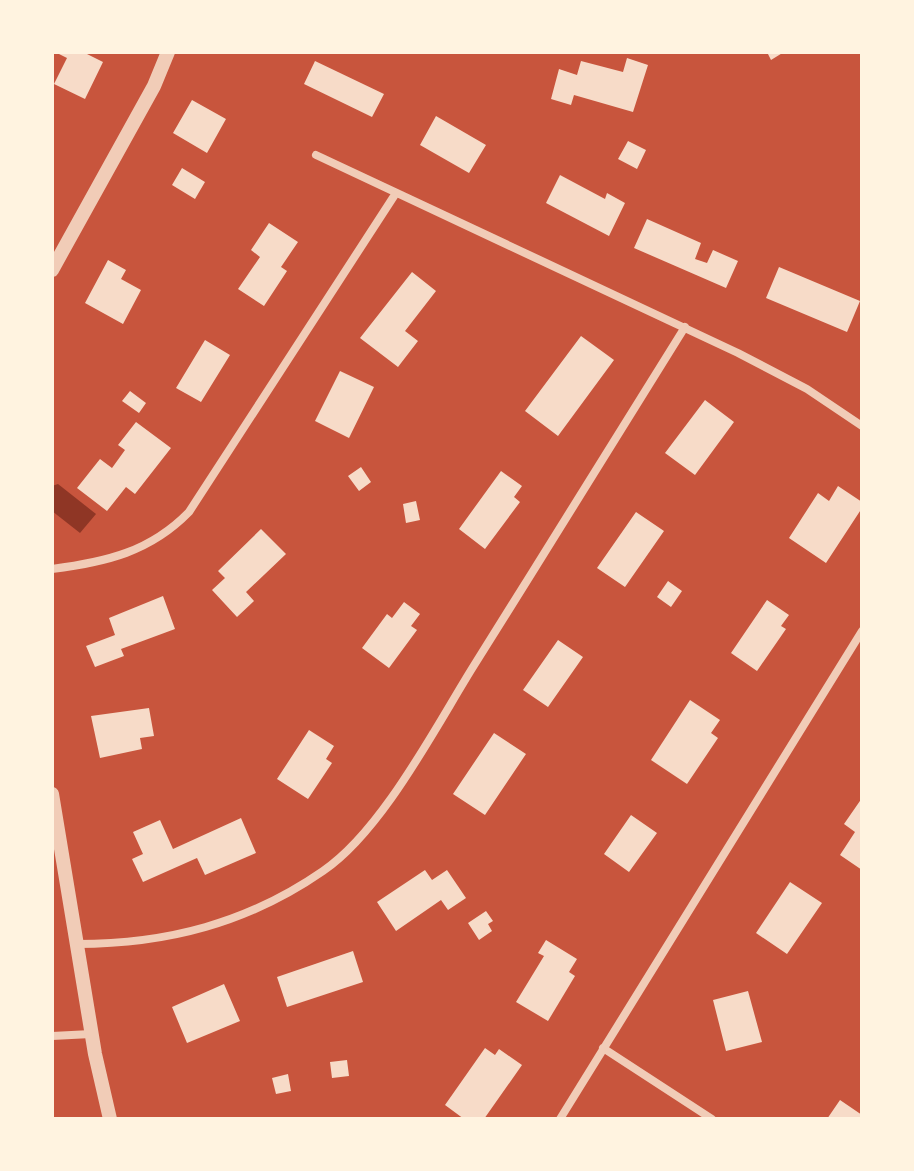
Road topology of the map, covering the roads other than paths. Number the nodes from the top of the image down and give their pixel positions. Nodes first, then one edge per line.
1 (168, 52) edge
2 (316, 155) dead end
3 (396, 193) junction
4 (52, 270) edge
5 (685, 327) junction
6 (862, 426) edge
7 (52, 569) edge
8 (862, 631) edge
9 (52, 794) edge
10 (77, 944) junction
11 (91, 1034) junction
12 (52, 1036) edge
13 (603, 1048) junction
14 (110, 1119) edge
15 (560, 1119) edge
16 (712, 1119) edge

1 - 4 street
2 - 3 street
3 - 5 street
3 - 7 street
5 - 6 street
5 - 10 street
8 - 13 street
9 - 10 street
10 - 11 street
11 - 12 street
11 - 14 street
13 - 15 street
13 - 16 street

